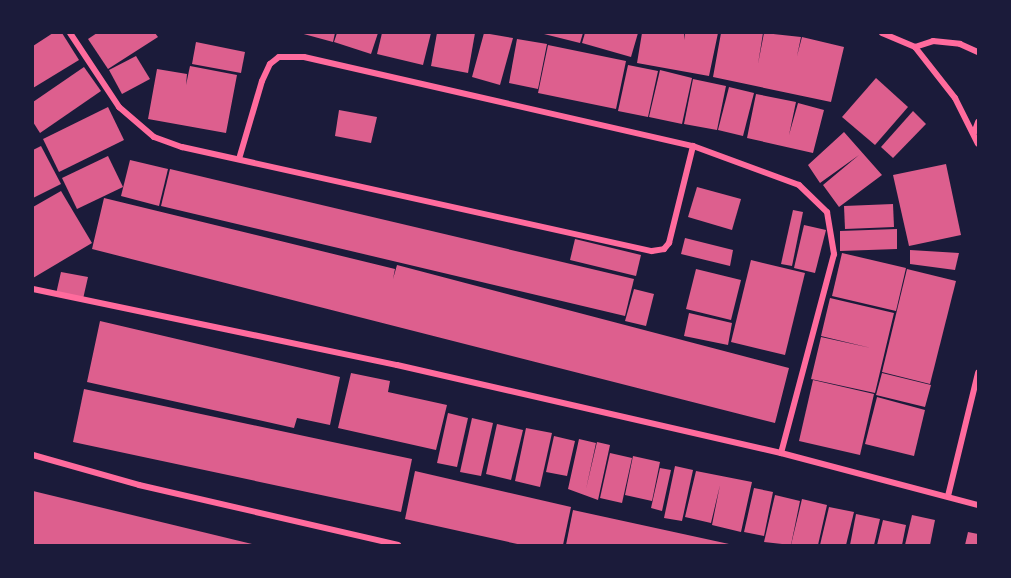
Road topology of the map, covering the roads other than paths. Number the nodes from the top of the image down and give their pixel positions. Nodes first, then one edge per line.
1 (70, 33) edge
2 (882, 33) edge
3 (915, 47) junction
4 (978, 52) edge
5 (978, 122) edge
6 (974, 133) junction
7 (978, 144) edge
8 (693, 147) junction
9 (239, 159) junction
10 (33, 289) edge
11 (978, 373) edge
12 (781, 453) junction
13 (33, 454) edge
14 (948, 496) junction
15 (978, 505) edge
16 (398, 545) edge

1 - 9 street
2 - 3 street
3 - 4 street
3 - 6 street
5 - 6 street
6 - 7 street
8 - 9 street
8 - 9 street
8 - 12 street
10 - 12 street
11 - 14 street
12 - 14 street
13 - 16 street
14 - 15 street

